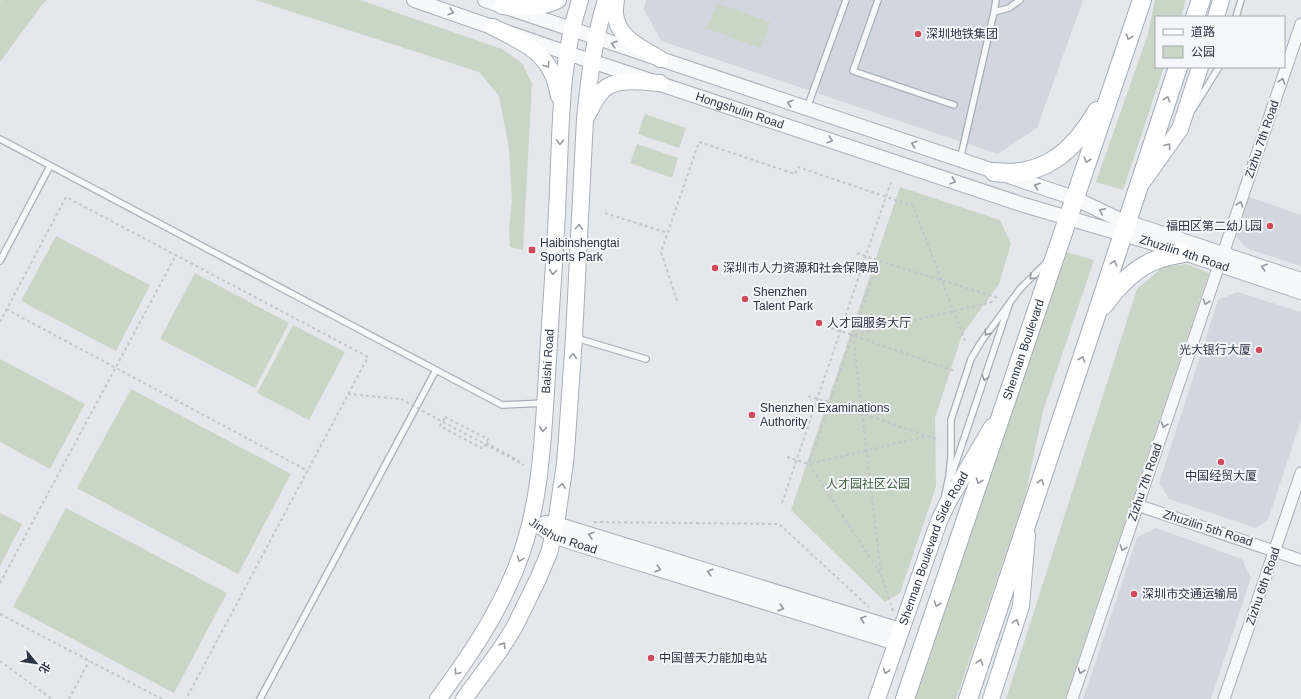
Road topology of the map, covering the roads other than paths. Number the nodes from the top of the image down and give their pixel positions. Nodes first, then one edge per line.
1 (414, 0) edge
2 (485, 0) edge
3 (558, 0) edge
4 (580, 0) edge
5 (606, 0) edge
6 (616, 0) edge
7 (846, 0) edge
8 (878, 0) edge
9 (996, 0) edge
10 (1020, 0) edge
11 (1142, 0) edge
12 (1201, 0) edge
13 (1221, 0) edge
14 (1241, 0) edge
15 (502, 6) junction
16 (994, 12) junction
17 (1195, 16) edge
18 (1216, 16) edge
19 (1236, 16) edge
20 (1301, 24) edge
21 (493, 27) junction
22 (571, 30) junction
23 (596, 38) junction
24 (567, 53) junction
25 (660, 59) junction
26 (592, 61) junction
27 (1118, 68) junction
28 (1178, 68) edge
29 (1200, 68) edge
30 (1217, 68) edge
31 (660, 83) junction
32 (561, 103) junction
33 (954, 104) dead end
34 (807, 108) junction
35 (585, 119) junction
36 (1180, 129) junction
37 (0, 139) edge
38 (960, 160) junction
39 (50, 166) junction
40 (994, 172) junction
41 (1137, 189) junction
42 (1074, 198) junction
43 (1067, 218) junction
44 (1125, 228) junction
45 (1055, 253) junction
46 (1184, 253) junction
47 (1221, 259) junction
48 (0, 261) edge
49 (1301, 280) edge
50 (1301, 292) edge
51 (1011, 301) junction
52 (1097, 313) junction
53 (574, 337) junction
54 (646, 359) dead end
55 (436, 370) junction
56 (545, 403) junction
57 (1005, 405) junction
58 (1301, 472) edge
59 (946, 492) junction
60 (1137, 505) junction
61 (1028, 519) junction
62 (531, 521) junction
63 (939, 521) junction
64 (555, 530) junction
65 (1275, 550) junction
66 (1301, 560) edge
67 (898, 637) junction
68 (260, 699) edge
69 (438, 699) edge
70 (464, 699) edge
71 (877, 699) edge
72 (905, 699) edge
73 (968, 699) edge
74 (991, 699) edge
75 (1072, 699) edge
76 (1224, 699) edge

1 -> 21 street, Hongshulin Road
2 - 15 street, Hongshulin Road
3 - 15 main road
4 - 22 main road, Baishi Road
5 - 23 main road, Baishi Road
6 - 25 main road
7 - 34 lane
8 - 33 lane
9 - 16 lane
10 - 16 lane
11 -> 27 main road, Shennan Boulevard
12 - 17 main road
13 - 18 main road
14 - 19 lane
15 - 22 street, Hongshulin Road
16 - 38 lane
47 -> 20 street, Zizhu 7th Road
21 - 24 street, Hongshulin Road
21 -> 32 main road
22 - 23 street, Hongshulin Road
22 - 24 main road, Baishi Road
25 -> 23 street, Hongshulin Road
23 - 26 main road, Baishi Road
24 - 26 street, Hongshulin Road
24 - 32 main road, Baishi Road
34 -> 25 street, Hongshulin Road
26 - 31 street, Hongshulin Road
26 - 35 main road, Baishi Road
27 - 40 main road
27 -> 42 main road, Shennan Boulevard
41 -> 28 main road
29 - 36 main road
30 - 36 lane
31 - 35 main road
31 -> 43 street, Hongshulin Road
32 -> 56 main road, Baishi Road
38 -> 34 street, Hongshulin Road
53 -> 35 main road, Baishi Road
41 -> 36 main road
37 - 39 lane
38 - 40 street, Hongshulin Road
39 - 48 lane
39 - 55 lane
42 -> 40 street, Hongshulin Road
41 - 44 main road
42 - 43 main road, Shennan Boulevard
44 -> 42 street, Zhuzilin 4th Road
43 - 44 street, Zhuzilin 4th Road
43 - 45 main road, Shennan Boulevard
44 - 46 street, Zhuzilin 4th Road
44 - 47 street, Zhuzilin 4th Road
52 -> 44 main road
45 -> 51 lane
45 - 57 main road, Shennan Boulevard
46 - 47 street, Zhuzilin 4th Road
46 - 52 main road
49 -> 47 street, Zhuzilin 4th Road
47 - 50 street, Zhuzilin 4th Road
47 -> 60 street, Zizhu 7th Road
51 -> 59 lane
51 -> 59 lane
61 -> 52 main road
53 - 54 lane
64 -> 53 main road, Baishi Road
55 - 56 lane
55 - 68 lane
56 -> 62 main road, Baishi Road
57 - 63 main road, Shennan Boulevard Side Road
57 -> 72 main road, Shennan Boulevard
58 - 65 street, Zizhu 6th Road
59 - 63 lane
60 - 65 street, Zhuzilin 5th Road
60 -> 75 street, Zizhu 7th Road
73 -> 61 main road
74 -> 61 main road
62 - 64 street, Jinshun Road
62 -> 69 main road, Baishi Road
63 - 67 main road, Shennan Boulevard Side Road
64 - 67 street, Jinshun Road
70 -> 64 main road, Baishi Road
65 - 66 street, Zhuzilin 5th Road
65 - 76 street, Zizhu 6th Road
67 -> 71 main road, Shennan Boulevard Side Road

